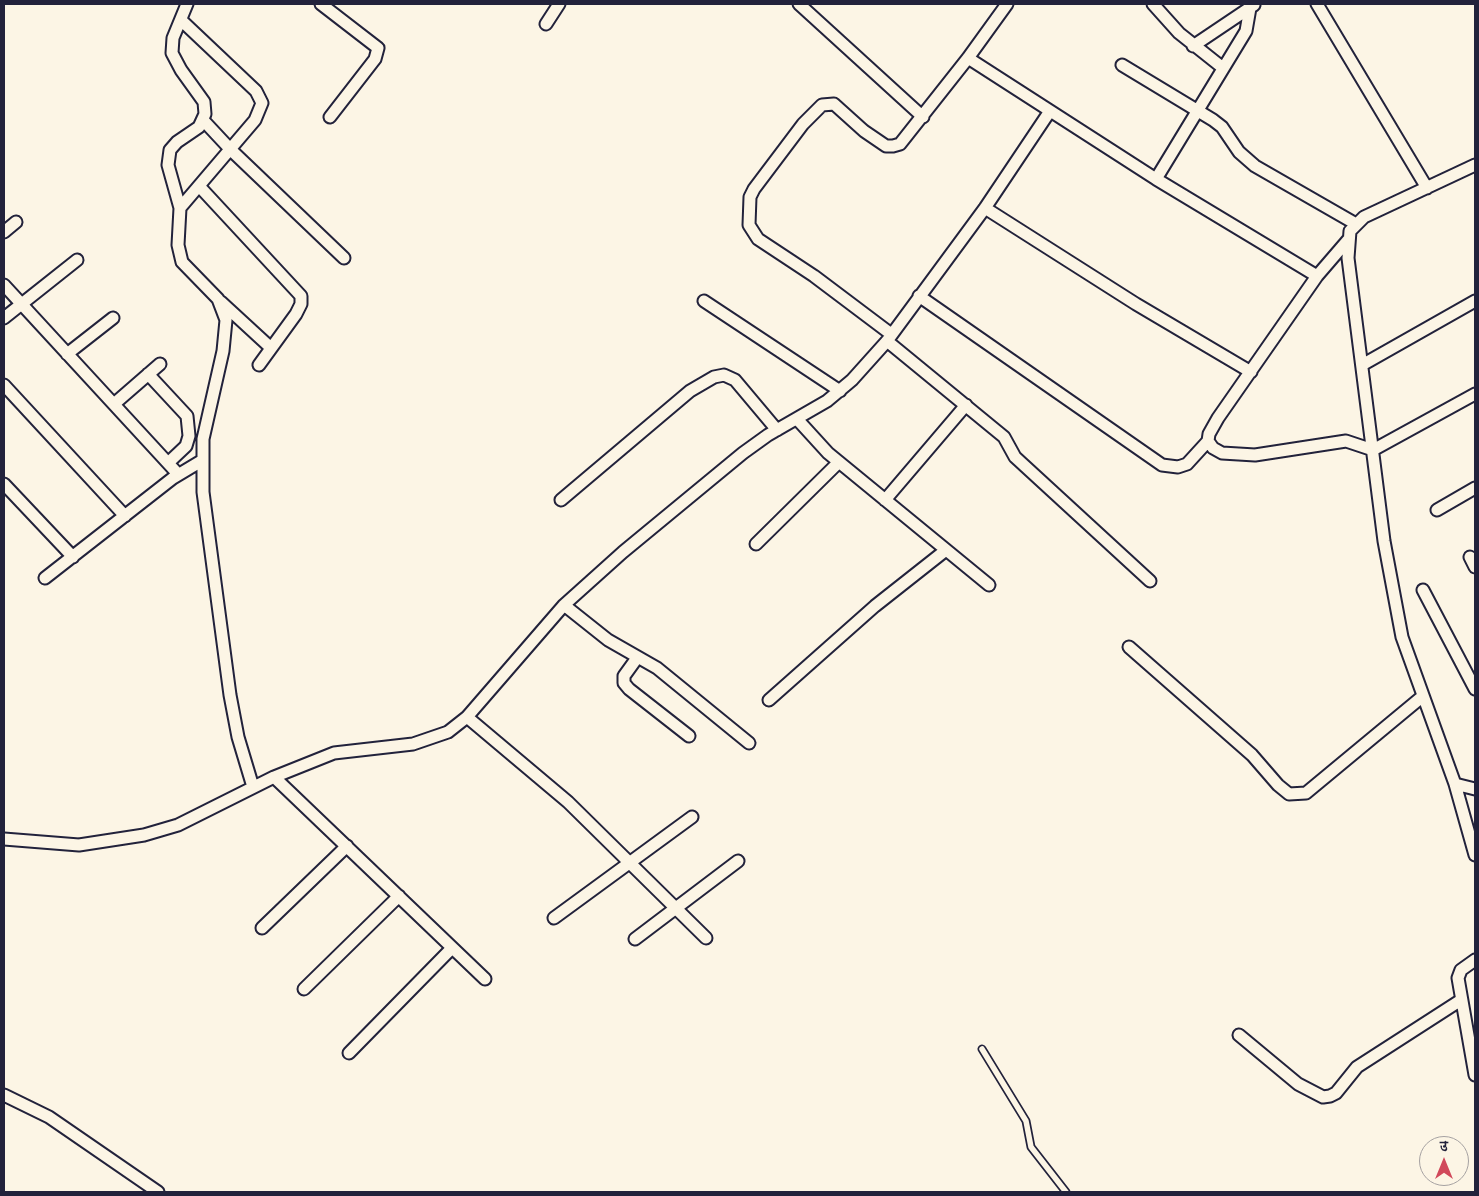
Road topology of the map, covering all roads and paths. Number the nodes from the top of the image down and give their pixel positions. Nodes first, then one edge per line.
1 (188, 4) edge
2 (321, 4) edge
3 (558, 4) edge
4 (799, 4) edge
5 (1007, 4) edge
6 (1153, 4) edge
7 (1317, 4) edge
8 (1253, 6) edge
9 (182, 21) junction
10 (546, 24) dead end
11 (1193, 46) junction
12 (968, 58) junction
13 (1122, 65) dead end
14 (1223, 68) junction
15 (1197, 110) junction
16 (1050, 111) junction
17 (330, 117) dead end
18 (923, 117) junction
19 (203, 120) junction
20 (230, 150) junction
21 (1475, 165) edge
22 (1156, 179) junction
23 (199, 186) junction
24 (1427, 188) junction
25 (180, 208) junction
26 (985, 208) junction
27 (16, 222) dead end
28 (1356, 224) junction
29 (4, 232) edge
30 (1348, 240) junction
31 (344, 258) dead end
32 (77, 260) dead end
33 (1317, 276) junction
34 (4, 285) edge
35 (919, 296) junction
36 (218, 299) junction
37 (704, 301) dead end
38 (1475, 301) edge
39 (21, 304) junction
40 (4, 318) edge
41 (113, 318) dead end
42 (889, 338) junction
43 (271, 348) junction
44 (67, 354) junction
45 (160, 364) dead end
46 (258, 365) dead end
47 (1362, 365) junction
48 (1251, 372) junction
49 (148, 374) junction
50 (4, 385) edge
51 (840, 390) junction
52 (1475, 394) edge
53 (114, 404) junction
54 (966, 405) junction
55 (797, 419) junction
56 (777, 430) junction
57 (1208, 441) junction
58 (1373, 450) junction
59 (203, 460) junction
60 (839, 462) junction
61 (168, 463) junction
62 (178, 474) junction
63 (4, 484) edge
64 (1475, 488) edge
65 (561, 500) dead end
66 (885, 500) junction
67 (1437, 510) dead end
68 (125, 516) junction
69 (756, 544) dead end
70 (946, 550) junction
71 (73, 557) junction
72 (46, 578) dead end
73 (1150, 580) dead end
74 (989, 585) dead end
75 (1423, 590) dead end
76 (564, 605) junction
77 (1130, 647) dead end
78 (637, 658) junction
79 (1475, 689) edge
80 (1423, 696) junction
81 (769, 700) dead end
82 (468, 718) junction
83 (689, 736) dead end
84 (749, 743) dead end
85 (274, 777) junction
86 (1455, 784) junction
87 (253, 787) junction
88 (1475, 789) edge
89 (692, 817) dead end
90 (4, 840) edge
91 (346, 846) junction
92 (1475, 855) edge
93 (738, 861) dead end
94 (631, 862) junction
95 (399, 896) junction
96 (677, 908) junction
97 (554, 918) dead end
98 (262, 928) dead end
99 (706, 938) dead end
100 (635, 939) dead end
101 (452, 948) junction
102 (1475, 960) edge
103 (485, 978) dead end
104 (304, 989) dead end
105 (1461, 1000) junction
106 (1239, 1035) dead end
107 (982, 1049) dead end
108 (349, 1053) dead end
109 (1475, 1075) edge
110 (4, 1095) edge
111 (158, 1192) edge
112 (1066, 1192) edge

1 - 9 street
2 - 17 street
3 - 10 street
4 - 18 street
5 - 12 street
6 - 11 street
7 - 24 street
8 - 11 street
8 - 14 street
9 - 19 street
9 - 20 street
11 - 14 street
12 - 16 street
12 - 18 street
13 - 15 street
14 - 15 street
15 - 22 street
15 - 28 street
16 - 22 street
16 - 26 street
18 - 42 street
19 - 20 street
19 - 25 street
20 - 23 street
20 - 31 street
21 - 24 street
22 - 33 street
23 - 25 street
23 - 43 street
24 - 28 street
25 - 36 street
26 - 35 street
26 - 48 street
27 - 29 street
28 - 30 street
30 - 33 street
30 - 47 street
32 - 39 street
33 - 48 street
34 - 39 street
35 - 42 street
35 - 57 street
36 - 43 street
36 - 59 street
37 - 51 street
38 - 47 street
39 - 40 street
39 - 44 street
41 - 44 street
42 - 51 street
42 - 54 street
43 - 46 street
44 - 53 street
45 - 49 street
47 - 58 street
48 - 57 street
49 - 53 street
49 - 61 street
50 - 68 street
51 - 55 street
52 - 58 street
53 - 61 street
54 - 66 street
54 - 73 street
55 - 56 street
55 - 60 street
56 - 65 street
56 - 76 street
57 - 58 street
58 - 80 street
59 - 62 street
59 - 87 street
60 - 66 street
60 - 69 street
61 - 62 street
62 - 68 street
63 - 71 street
64 - 67 street
66 - 70 street
68 - 71 street
70 - 74 street
70 - 81 street
71 - 72 street
75 - 79 street
76 - 78 street
76 - 82 street
77 - 80 street
78 - 83 street
78 - 84 street
80 - 86 street
82 - 85 street
82 - 94 street
85 - 87 street
85 - 91 street
86 - 88 street
86 - 92 street
87 - 90 street
89 - 94 street
91 - 95 street
91 - 98 street
93 - 96 street
94 - 96 street
94 - 97 street
95 - 101 street
95 - 104 street
96 - 99 street
96 - 100 street
101 - 103 street
101 - 108 street
102 - 105 street
105 - 106 street
105 - 109 street
107 - 112 lane
110 - 111 street

